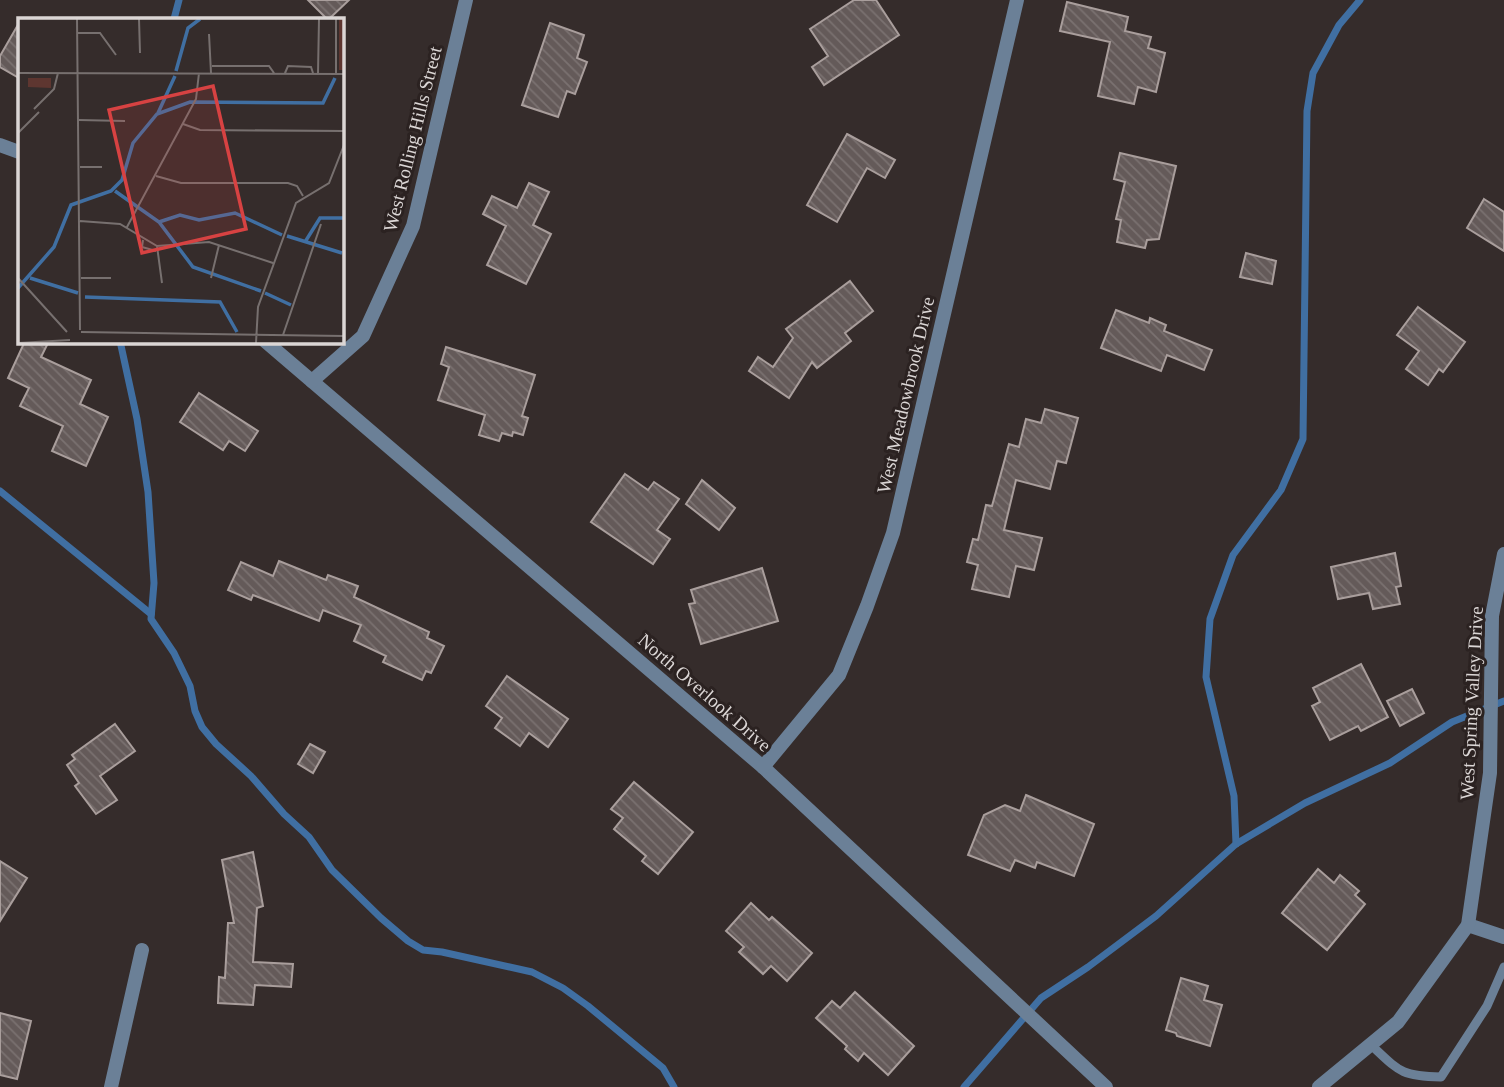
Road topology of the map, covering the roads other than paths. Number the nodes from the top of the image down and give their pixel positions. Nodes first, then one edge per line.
1 (466, 0) edge
2 (1017, 0) edge
3 (0, 145) edge
4 (18, 152) edge
5 (267, 343) edge
6 (312, 382) junction
7 (1504, 555) edge
8 (763, 767) junction
9 (1468, 925) junction
10 (1504, 937) edge
11 (142, 950) dead end
12 (1504, 967) edge
13 (1370, 1044) junction
14 (110, 1087) edge
15 (1106, 1087) edge
16 (1318, 1087) edge

1 - 6 street, West Rolling Hills Street
2 - 8 street, West Meadowbrook Drive
3 - 4 street
5 - 6 street, North Overlook Drive
6 - 8 street, North Overlook Drive
7 - 9 street, West Spring Valley Drive
8 - 15 street, North Overlook Drive
9 - 10 street
9 - 13 street, West Spring Valley Drive
11 - 14 street
12 - 13 lane
13 - 16 street, West Spring Valley Drive

